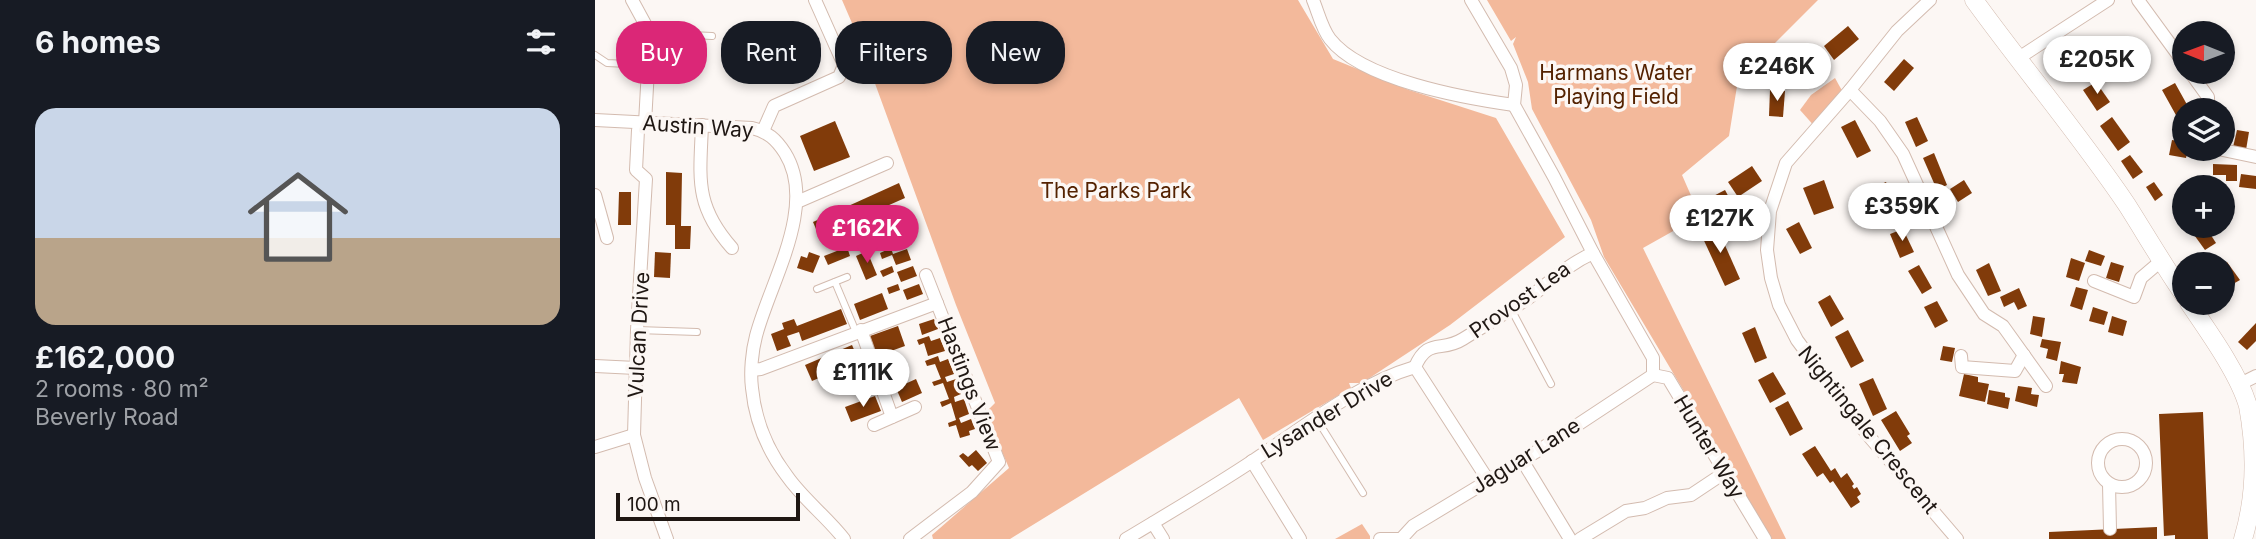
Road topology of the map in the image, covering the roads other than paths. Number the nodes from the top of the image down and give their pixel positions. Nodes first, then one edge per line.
1 (632, 0) edge
2 (815, 0) edge
3 (1313, 0) edge
4 (1471, 0) edge
5 (1930, 0) edge
6 (1973, 0) edge
7 (2108, 0) edge
8 (2138, 0) edge
9 (643, 21) edge
10 (707, 36) edge
11 (712, 36) dead end
12 (2172, 47) edge
13 (595, 55) edge
14 (2017, 60) junction
15 (616, 63) edge
16 (646, 84) edge
17 (1850, 90) junction
18 (1514, 105) junction
19 (595, 120) edge
20 (702, 125) junction
21 (642, 126) junction
22 (763, 131) junction
23 (2235, 152) edge
24 (2256, 156) edge
25 (887, 163) dead end
26 (595, 195) edge
27 (797, 202) junction
28 (607, 238) dead end
29 (732, 248) dead end
30 (1593, 253) junction
31 (2161, 261) junction
32 (926, 275) dead end
33 (847, 277) dead end
34 (2172, 277) edge
35 (2094, 281) dead end
36 (835, 282) junction
37 (817, 289) dead end
38 (937, 303) junction
39 (1511, 309) junction
40 (2197, 315) edge
41 (637, 330) junction
42 (859, 331) junction
43 (697, 332) dead end
44 (2024, 355) junction
45 (1961, 356) dead end
46 (595, 366) edge
47 (1415, 367) junction
48 (636, 368) junction
49 (752, 370) junction
50 (1653, 375) junction
51 (2256, 376) edge
52 (1551, 384) dead end
53 (2238, 385) junction
54 (2046, 386) dead end
55 (915, 407) dead end
56 (892, 417) junction
57 (1316, 418) junction
58 (874, 425) dead end
59 (634, 435) junction
60 (595, 447) edge
61 (1522, 460) junction
62 (1252, 461) junction
63 (1724, 473) junction
64 (1488, 480) junction
65 (2109, 484) dead end
66 (1363, 493) dead end
67 (2253, 517) edge
68 (1153, 523) junction
69 (2110, 529) dead end
70 (667, 539) edge
71 (844, 539) edge
72 (910, 539) edge
73 (1126, 539) edge
74 (1163, 539) edge
75 (1300, 539) edge
76 (1380, 539) edge
77 (1401, 539) edge
78 (1570, 539) edge
79 (1580, 539) edge
80 (1765, 539) edge
81 (1957, 539) edge
82 (2243, 539) edge

1 - 9 street
2 - 22 street
3 - 18 street
4 - 18 street
5 - 17 street, Nightingale Crescent
6 - 14 street
7 - 14 street
8 - 12 street
10 - 11 lane
13 - 15 lane
14 - 31 street
16 - 21 street
17 - 44 street
17 - 81 street, Nightingale Crescent
18 - 30 street
19 - 21 street, Austin Way
20 - 21 street, Austin Way
20 - 22 street, Austin Way
20 - 29 street
21 - 41 street, Vulcan Drive
22 - 27 street, Austin Way
23 - 24 street
25 - 27 street
26 - 28 street
27 - 49 street, Austin Way
30 - 39 street, Provost Lea
30 - 50 street
31 - 34 street
31 - 35 street
32 - 38 street, Hastings View
33 - 36 lane
36 - 37 lane
36 - 42 lane
38 - 42 street
38 - 72 street, Hastings View
39 - 47 street, Provost Lea
39 - 52 lane
40 - 53 street
41 - 43 lane
41 - 48 street, Vulcan Drive
42 - 49 street
42 - 56 street
44 - 45 street
44 - 54 street
46 - 48 street
47 - 57 street, Lysander Drive
47 - 64 street, Lysander Drive
48 - 59 street, Vulcan Drive
49 - 71 street, Austin Way
50 - 61 street, Jaguar Lane
50 - 63 street, Hunter Way
51 - 53 street
53 - 67 street
55 - 56 street
56 - 58 street
57 - 62 street, Lysander Drive
57 - 66 lane
59 - 60 street
59 - 70 street, Vulcan Drive
61 - 64 street, Jaguar Lane
61 - 78 street
62 - 68 street, Lysander Drive
62 - 75 street
63 - 79 street
63 - 80 street, Hunter Way
64 - 77 street, Jaguar Lane
65 - 69 street
67 - 82 street
68 - 73 street, Lysander Drive
68 - 74 street
76 - 77 street

